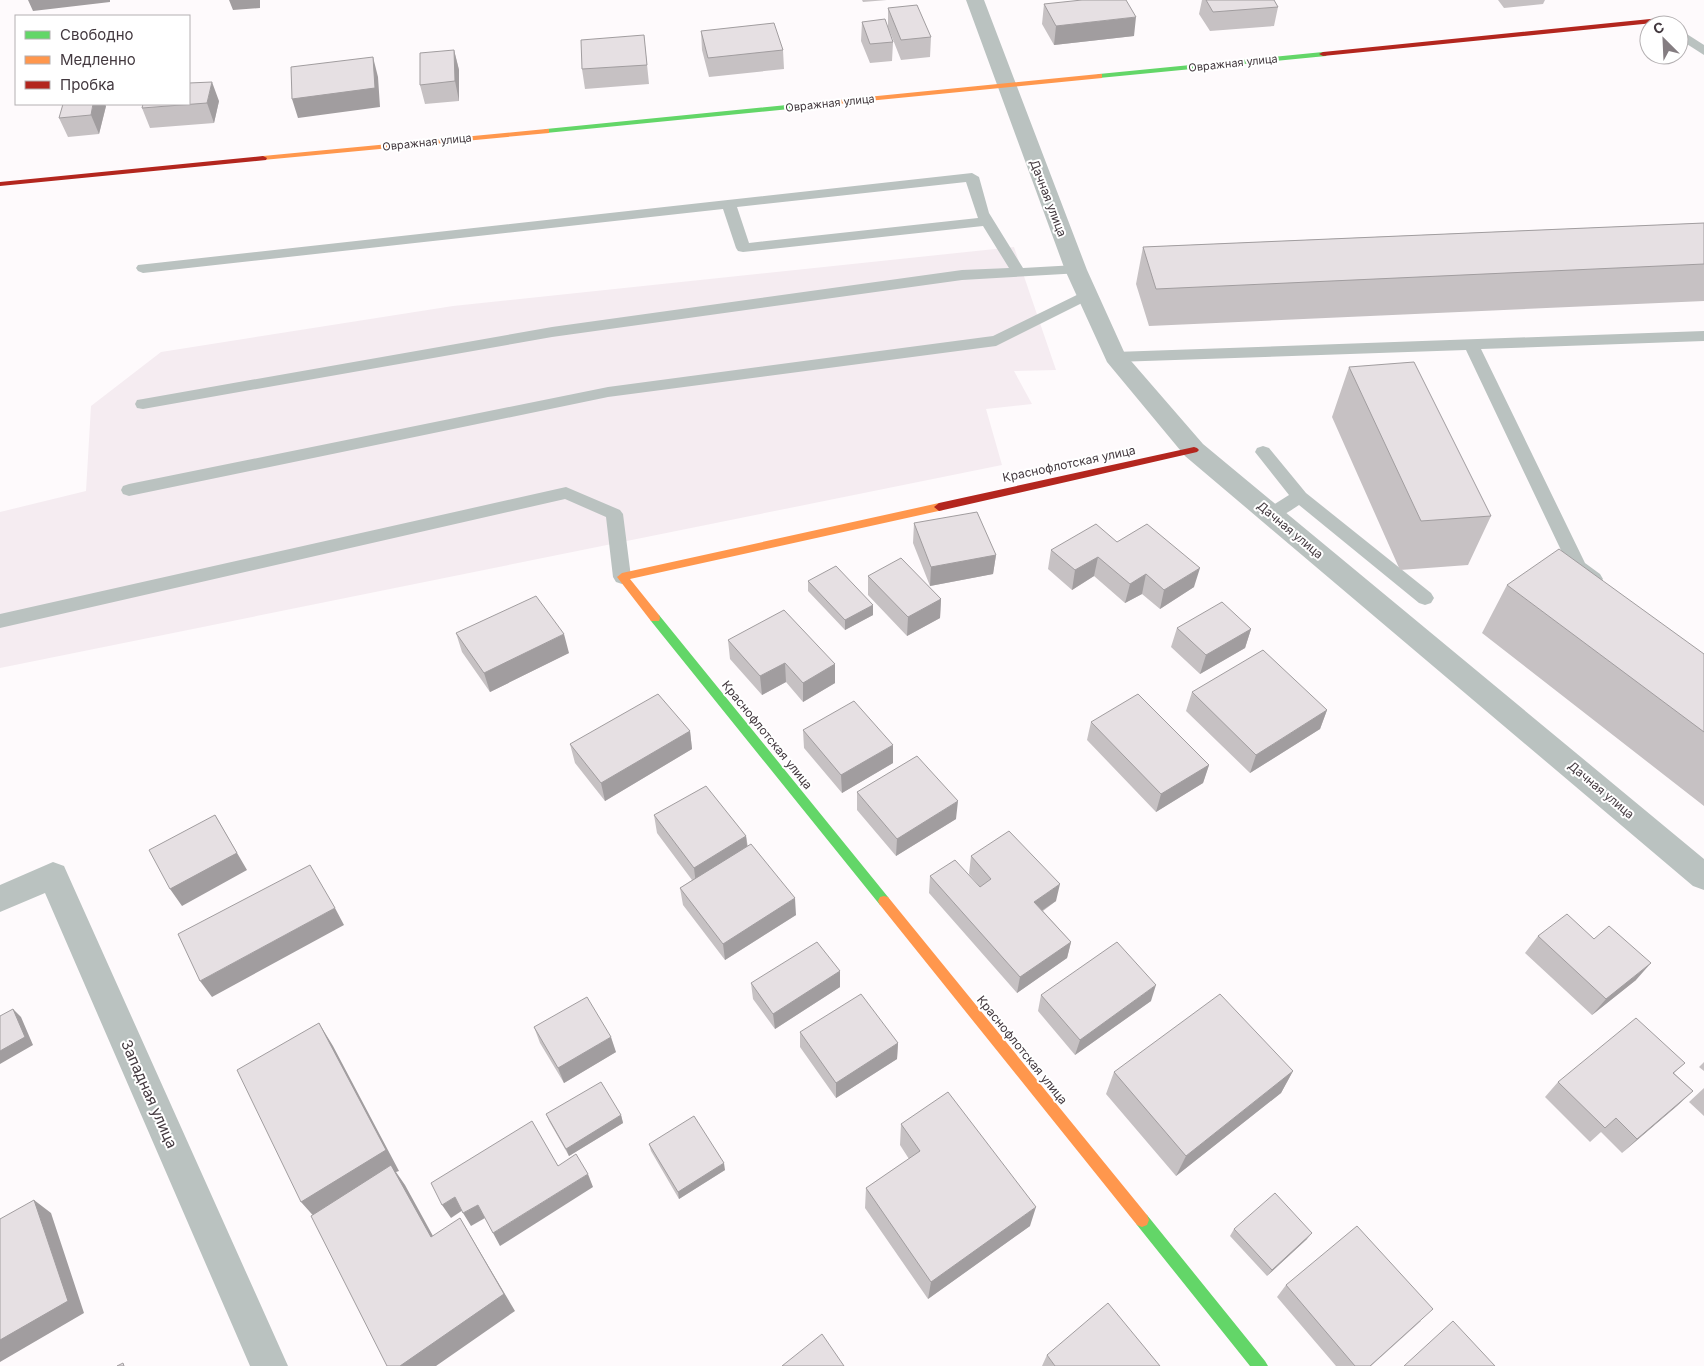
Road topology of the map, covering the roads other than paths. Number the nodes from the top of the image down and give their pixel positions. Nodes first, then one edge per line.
1 (975, 0) edge
2 (1639, 24) edge
3 (1689, 40) edge
4 (1704, 51) edge
5 (1005, 86) junction
6 (0, 184) edge
7 (729, 204) junction
8 (987, 221) junction
9 (143, 268) dead end
10 (1076, 270) junction
11 (1019, 273) junction
12 (1087, 295) junction
13 (1704, 336) edge
14 (1471, 344) junction
15 (1115, 357) junction
16 (143, 404) dead end
17 (1194, 450) junction
18 (1263, 452) dead end
19 (129, 490) dead end
20 (1300, 497) junction
21 (1271, 514) junction
22 (622, 576) junction
23 (1610, 590) edge
24 (1425, 598) dead end
25 (0, 621) edge
26 (1704, 877) edge
27 (0, 899) edge
28 (269, 1366) edge
29 (1260, 1366) edge

1 - 5 street, Дачная улица
2 - 5 street, Овражная улица
3 - 4 lane
5 - 6 street, Овражная улица
5 - 10 street, Дачная улица
7 - 8 lane
7 - 8 lane
7 - 9 lane
8 - 11 lane
10 - 11 lane
10 - 12 street, Дачная улица
11 - 16 lane
12 - 15 street, Дачная улица
12 - 19 lane
13 - 14 lane
14 - 15 lane
14 - 23 lane
15 - 17 street, Дачная улица
17 - 21 street, Дачная улица
17 - 22 street, Краснофлотская улица
18 - 20 lane
20 - 21 lane
20 - 24 lane
21 - 26 street, Дачная улица
22 - 25 lane
22 - 29 street, Краснофлотская улица
27 - 28 street, Западная улица

